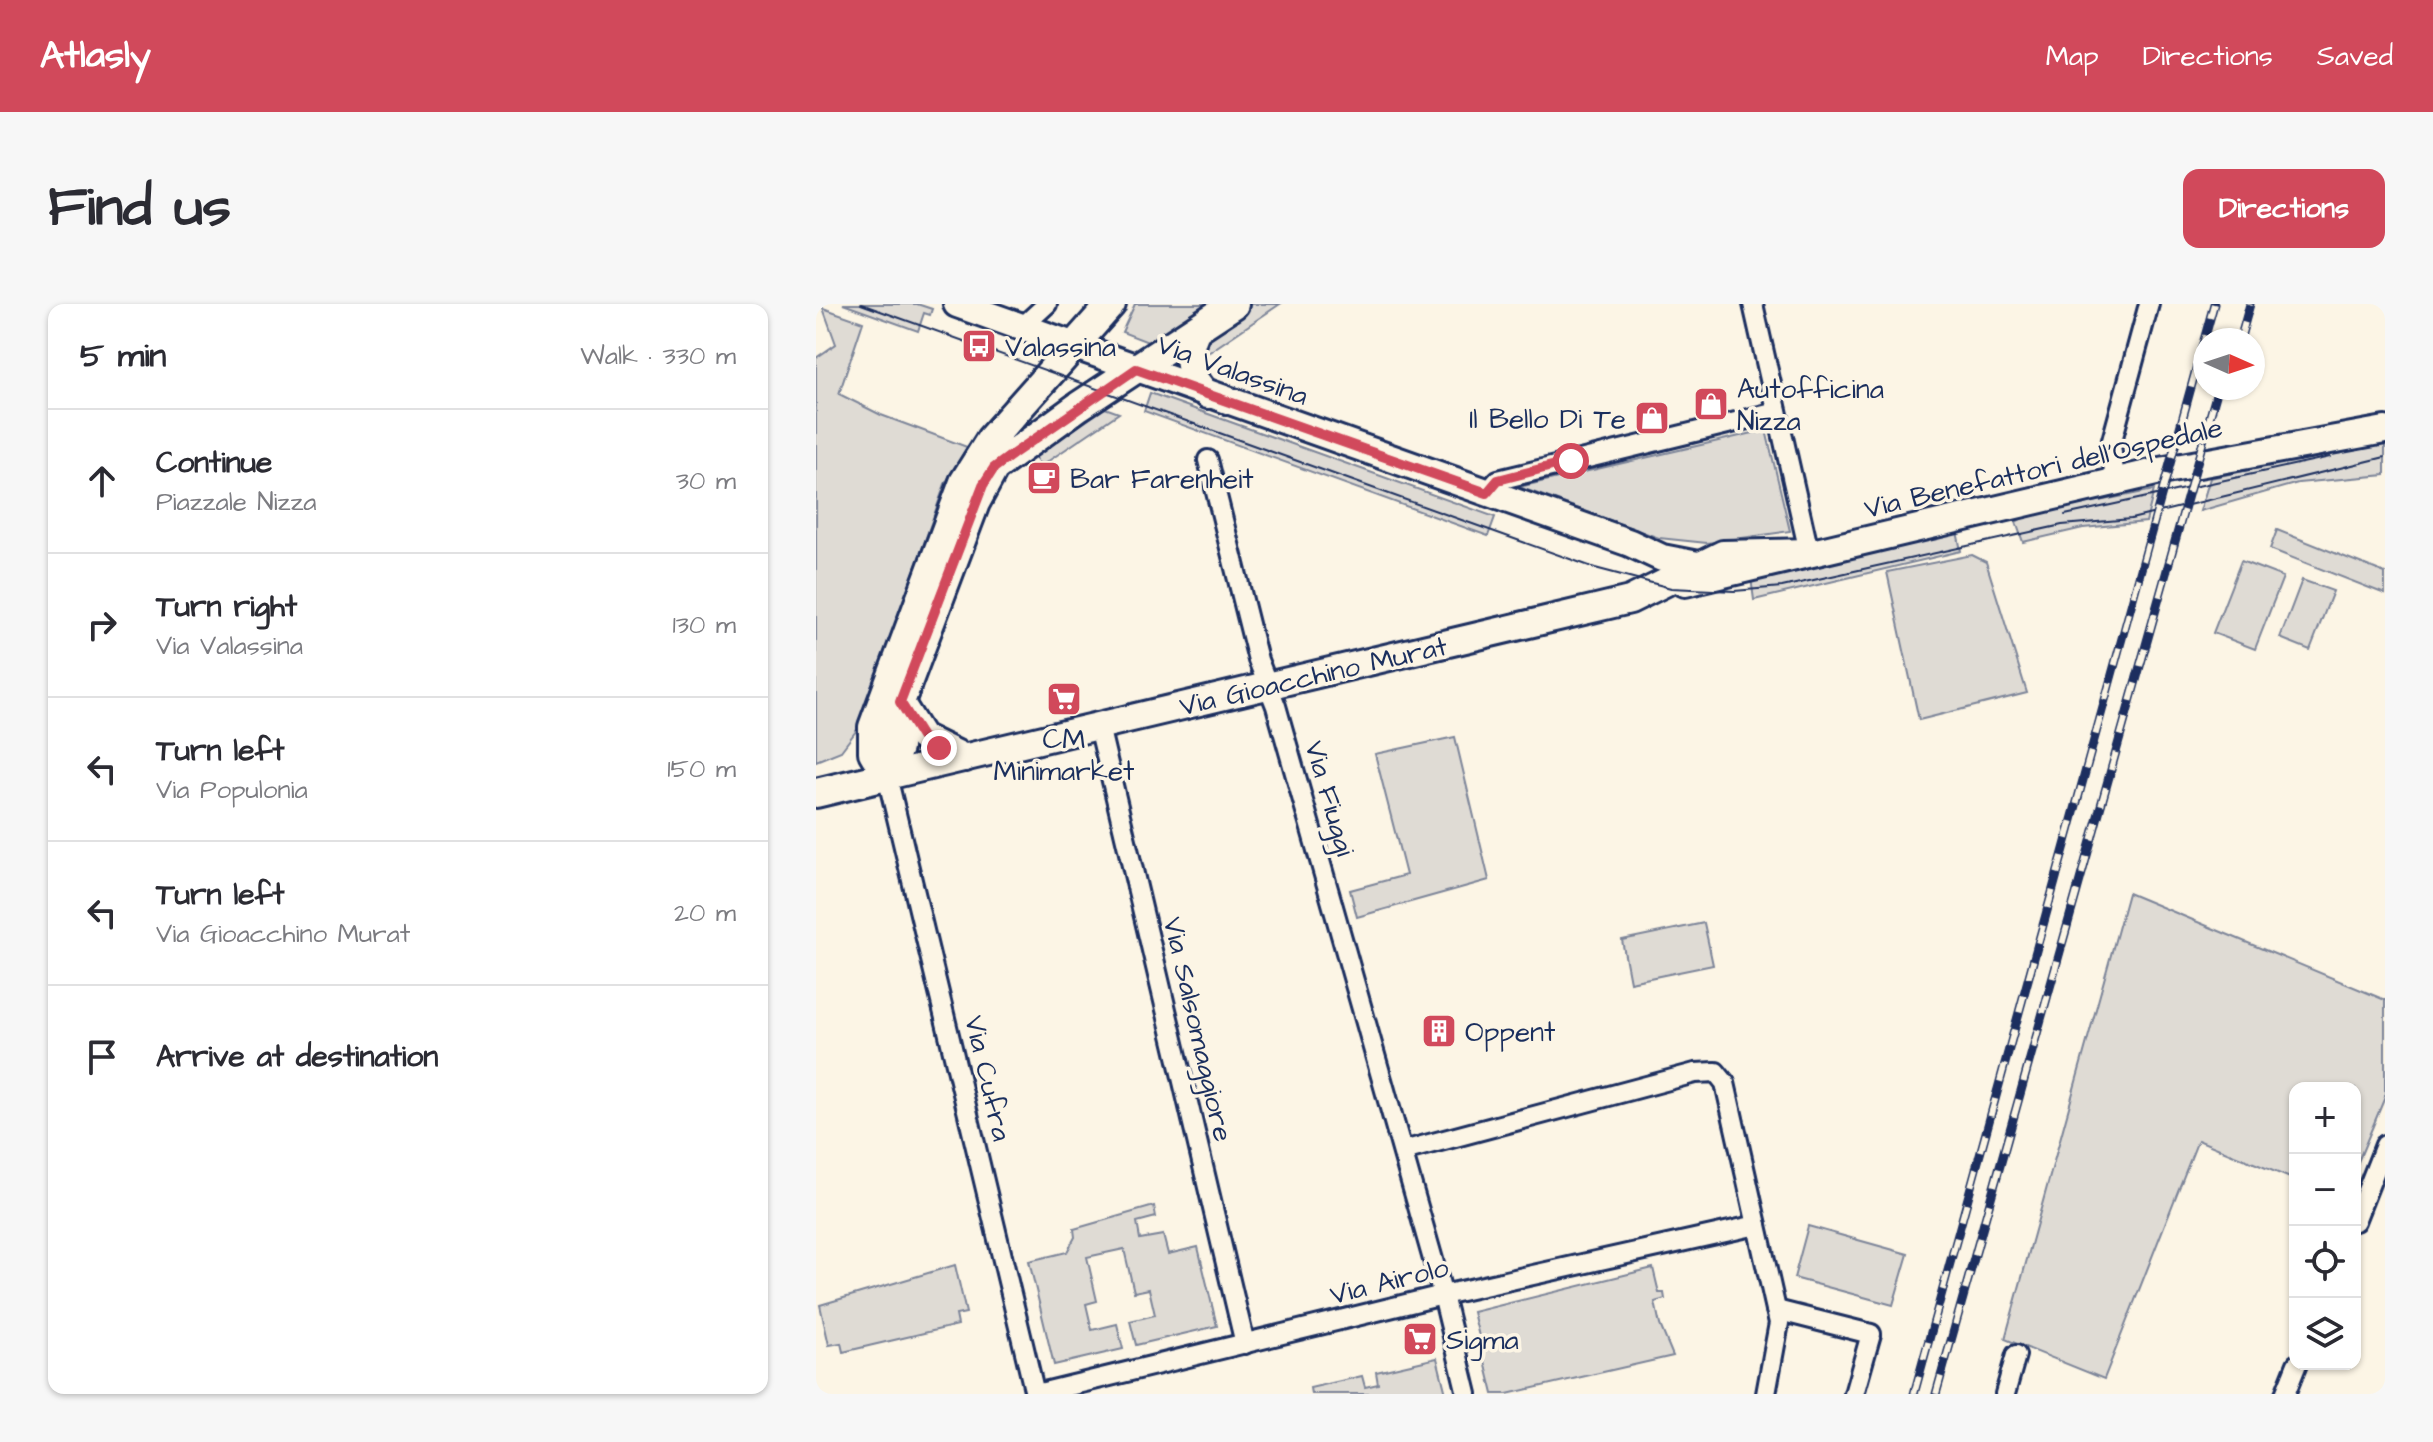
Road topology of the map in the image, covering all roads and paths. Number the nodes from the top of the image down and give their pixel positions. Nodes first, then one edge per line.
1 (957, 304) edge
2 (1047, 304) edge
3 (1111, 304) edge
4 (1234, 304) edge
5 (1753, 304) edge
6 (2149, 304) edge
7 (1022, 327) junction
8 (1197, 329) junction
9 (1076, 347) junction
10 (1136, 369) junction
11 (1208, 395) junction
12 (1777, 412) junction
13 (2385, 430) edge
14 (1208, 460) dead end
15 (2115, 482) junction
16 (1487, 493) junction
17 (1630, 543) junction
18 (1809, 552) junction
19 (1729, 562) junction
20 (1698, 565) junction
21 (1658, 585) junction
22 (1630, 600) junction
23 (1268, 686) junction
24 (900, 702) junction
25 (1099, 726) junction
26 (965, 758) junction
27 (887, 776) junction
28 (816, 793) edge
29 (2385, 1145) edge
30 (1403, 1151) junction
31 (2361, 1206) edge
32 (1757, 1225) junction
33 (1443, 1295) junction
34 (1776, 1310) junction
35 (1245, 1344) junction
36 (2016, 1355) dead end
37 (2295, 1370) edge
38 (1035, 1394) edge
39 (1467, 1394) edge
40 (1766, 1394) edge
41 (1854, 1394) edge
42 (2005, 1394) edge
43 (2285, 1394) edge

1 - 7 main road, Via Valassina
2 - 7 street
3 - 9 main road
4 - 8 main road
5 - 12 street
6 - 15 street
7 - 9 main road, Via Valassina
8 - 10 main road
8 - 11 main road
9 - 10 main road, Via Valassina
9 - 27 main road
10 - 11 main road, Via Valassina
10 - 24 main road
11 - 16 main road, Via Valassina
12 - 16 street
12 - 18 street
13 - 15 main road, Via Benefattori dell'Ospedale
14 - 23 street, Via Fiuggi
15 - 18 main road, Via Benefattori dell'Ospedale
16 - 17 main road, Via Valassina
17 - 19 main road
17 - 20 main road
17 - 22 main road
18 - 19 main road, Via Gioacchino Murat
19 - 20 main road, Via Gioacchino Murat
19 - 21 main road, Via Gioacchino Murat
20 - 21 main road, Via Gioacchino Murat
21 - 22 main road, Via Gioacchino Murat
22 - 23 main road, Via Gioacchino Murat
23 - 25 main road, Via Gioacchino Murat
23 - 30 street, Via Fiuggi
24 - 26 main road
24 - 27 main road
25 - 26 main road, Via Gioacchino Murat
25 - 35 street, Via Salsomaggiore
26 - 27 main road, Via Gioacchino Murat
27 - 28 main road, Via Gioacchino Murat
27 - 38 street, Via Cufra
29 - 31 street
30 - 32 street
30 - 33 street, Via Fiuggi
32 - 33 street, Via Airolo
32 - 34 street
33 - 35 street, Via Airolo
33 - 39 street, Via Fiuggi
34 - 40 street
34 - 41 street
35 - 38 street, Via Airolo
36 - 42 street
37 - 43 street

